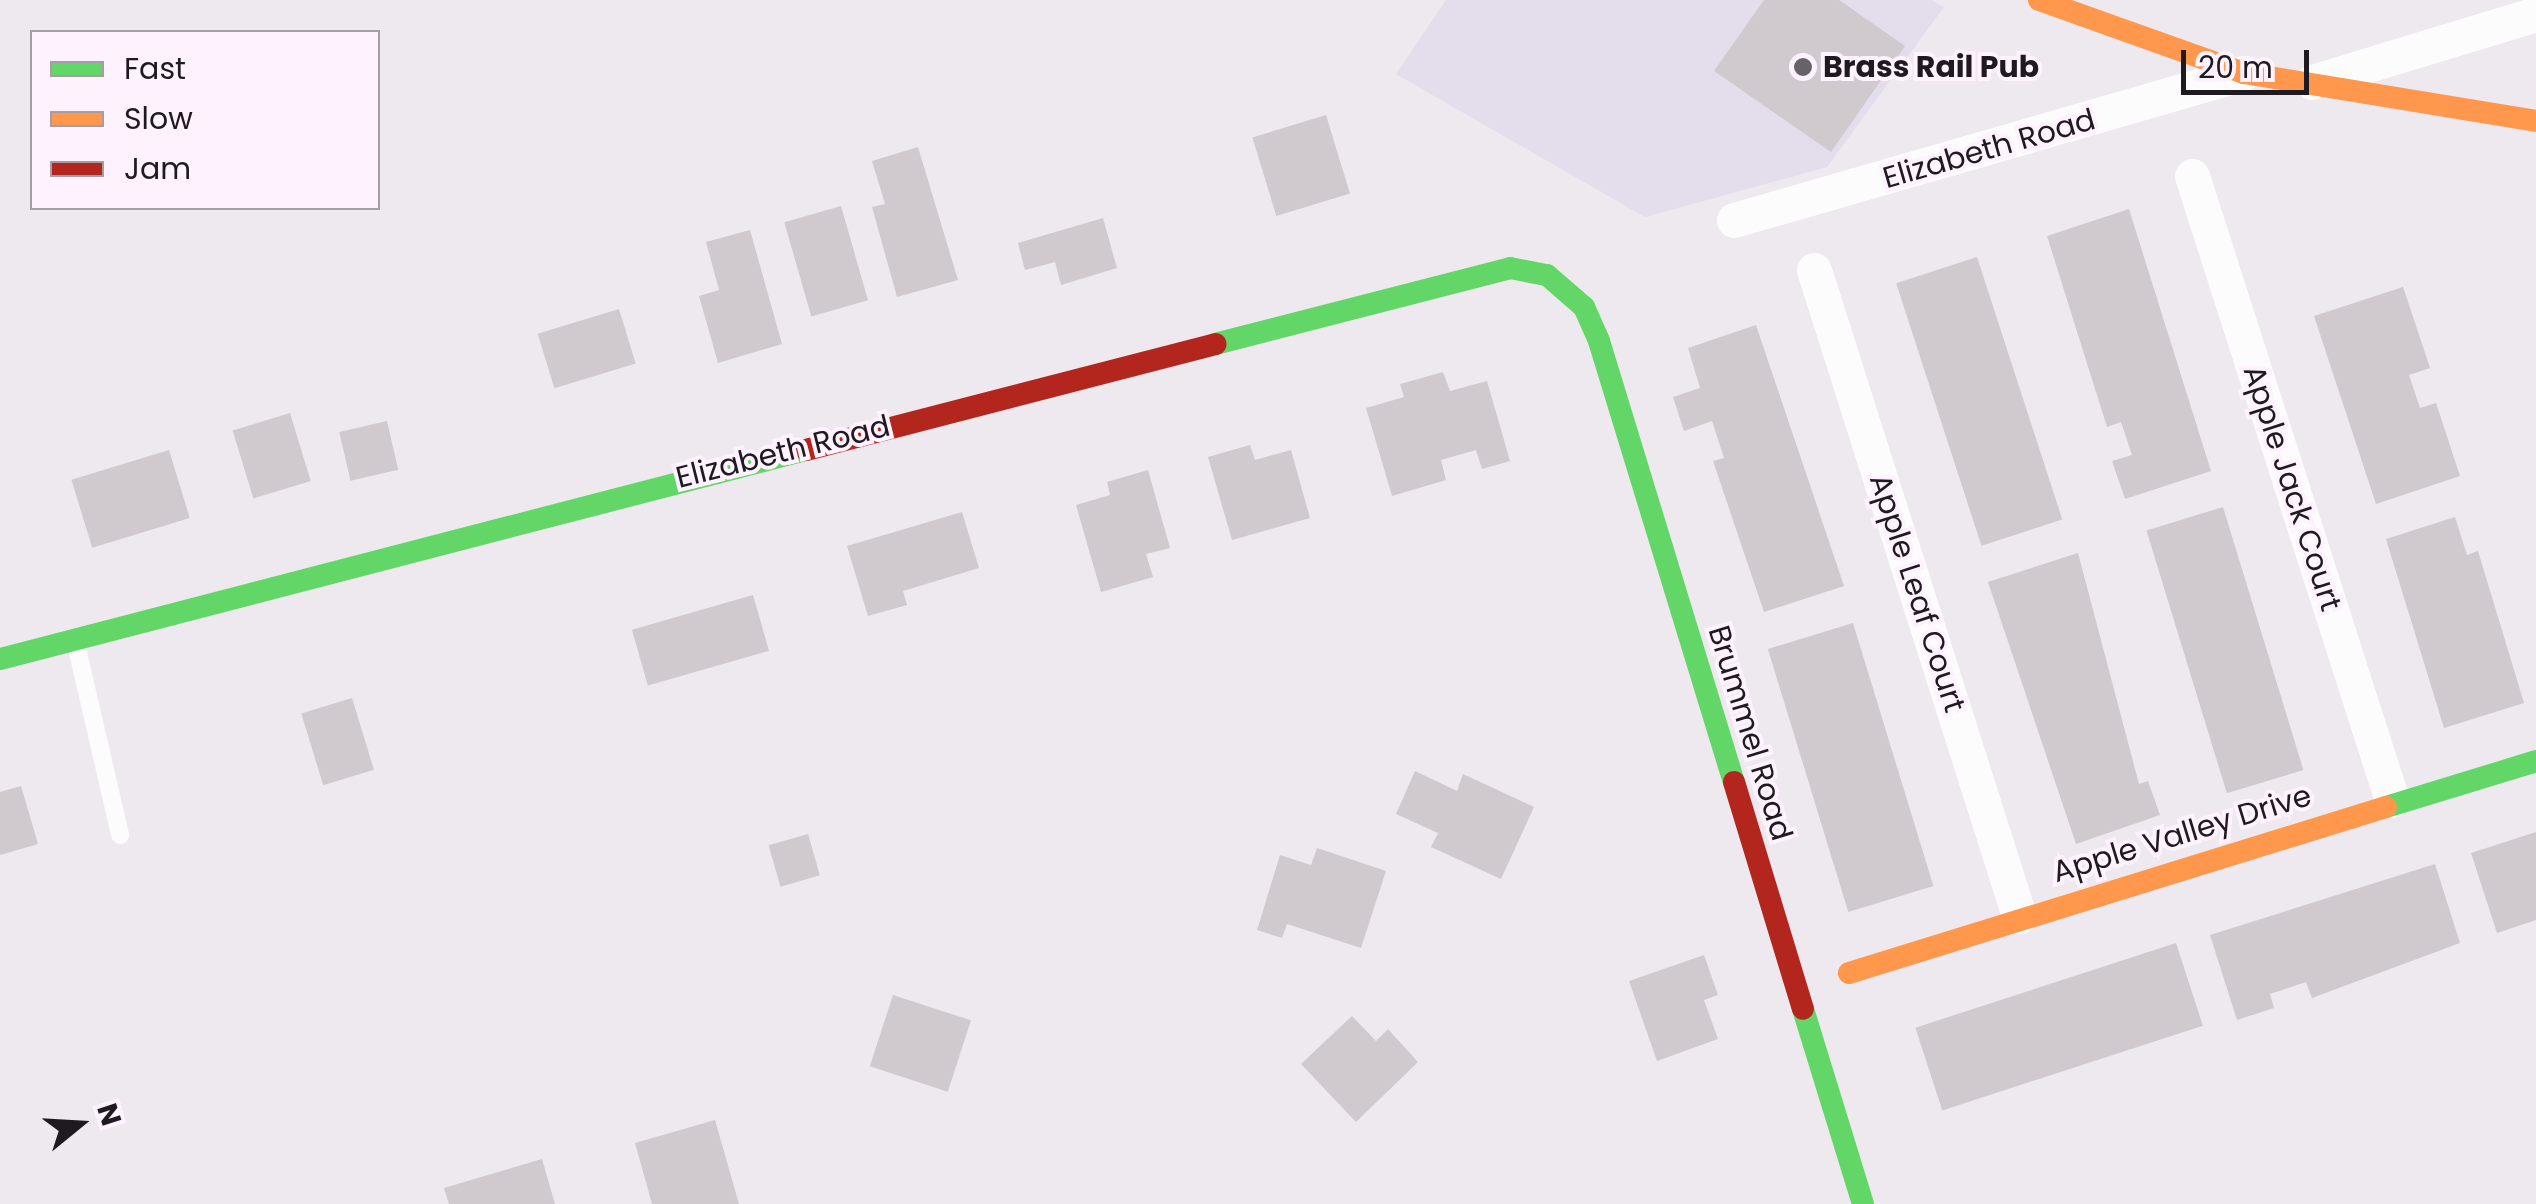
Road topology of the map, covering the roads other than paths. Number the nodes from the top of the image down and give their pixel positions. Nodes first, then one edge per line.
1 (2039, 0) edge
2 (2536, 14) edge
3 (2244, 73) junction
4 (2308, 84) junction
5 (2536, 121) edge
6 (2192, 176) dead end
7 (1734, 220) dead end
8 (1814, 270) dead end
9 (1566, 287) joint
10 (75, 639) junction
11 (0, 659) edge
12 (2536, 761) edge
13 (2392, 800) junction
14 (120, 835) dead end
15 (2019, 916) junction
16 (1849, 973) dead end
17 (1864, 1204) edge

1 - 3 street
2 - 4 street
3 - 4 street
3 - 7 street, Elizabeth Road
4 - 5 street
6 - 13 street, Apple Jack Court
8 - 15 street, Apple Leaf Court
9 - 10 street, Elizabeth Road
9 - 17 street, Brummel Road
10 - 11 street, Elizabeth Road
10 - 14 lane
12 - 13 street, Apple Valley Drive
13 - 15 street, Apple Valley Drive
15 - 16 street, Apple Valley Drive

